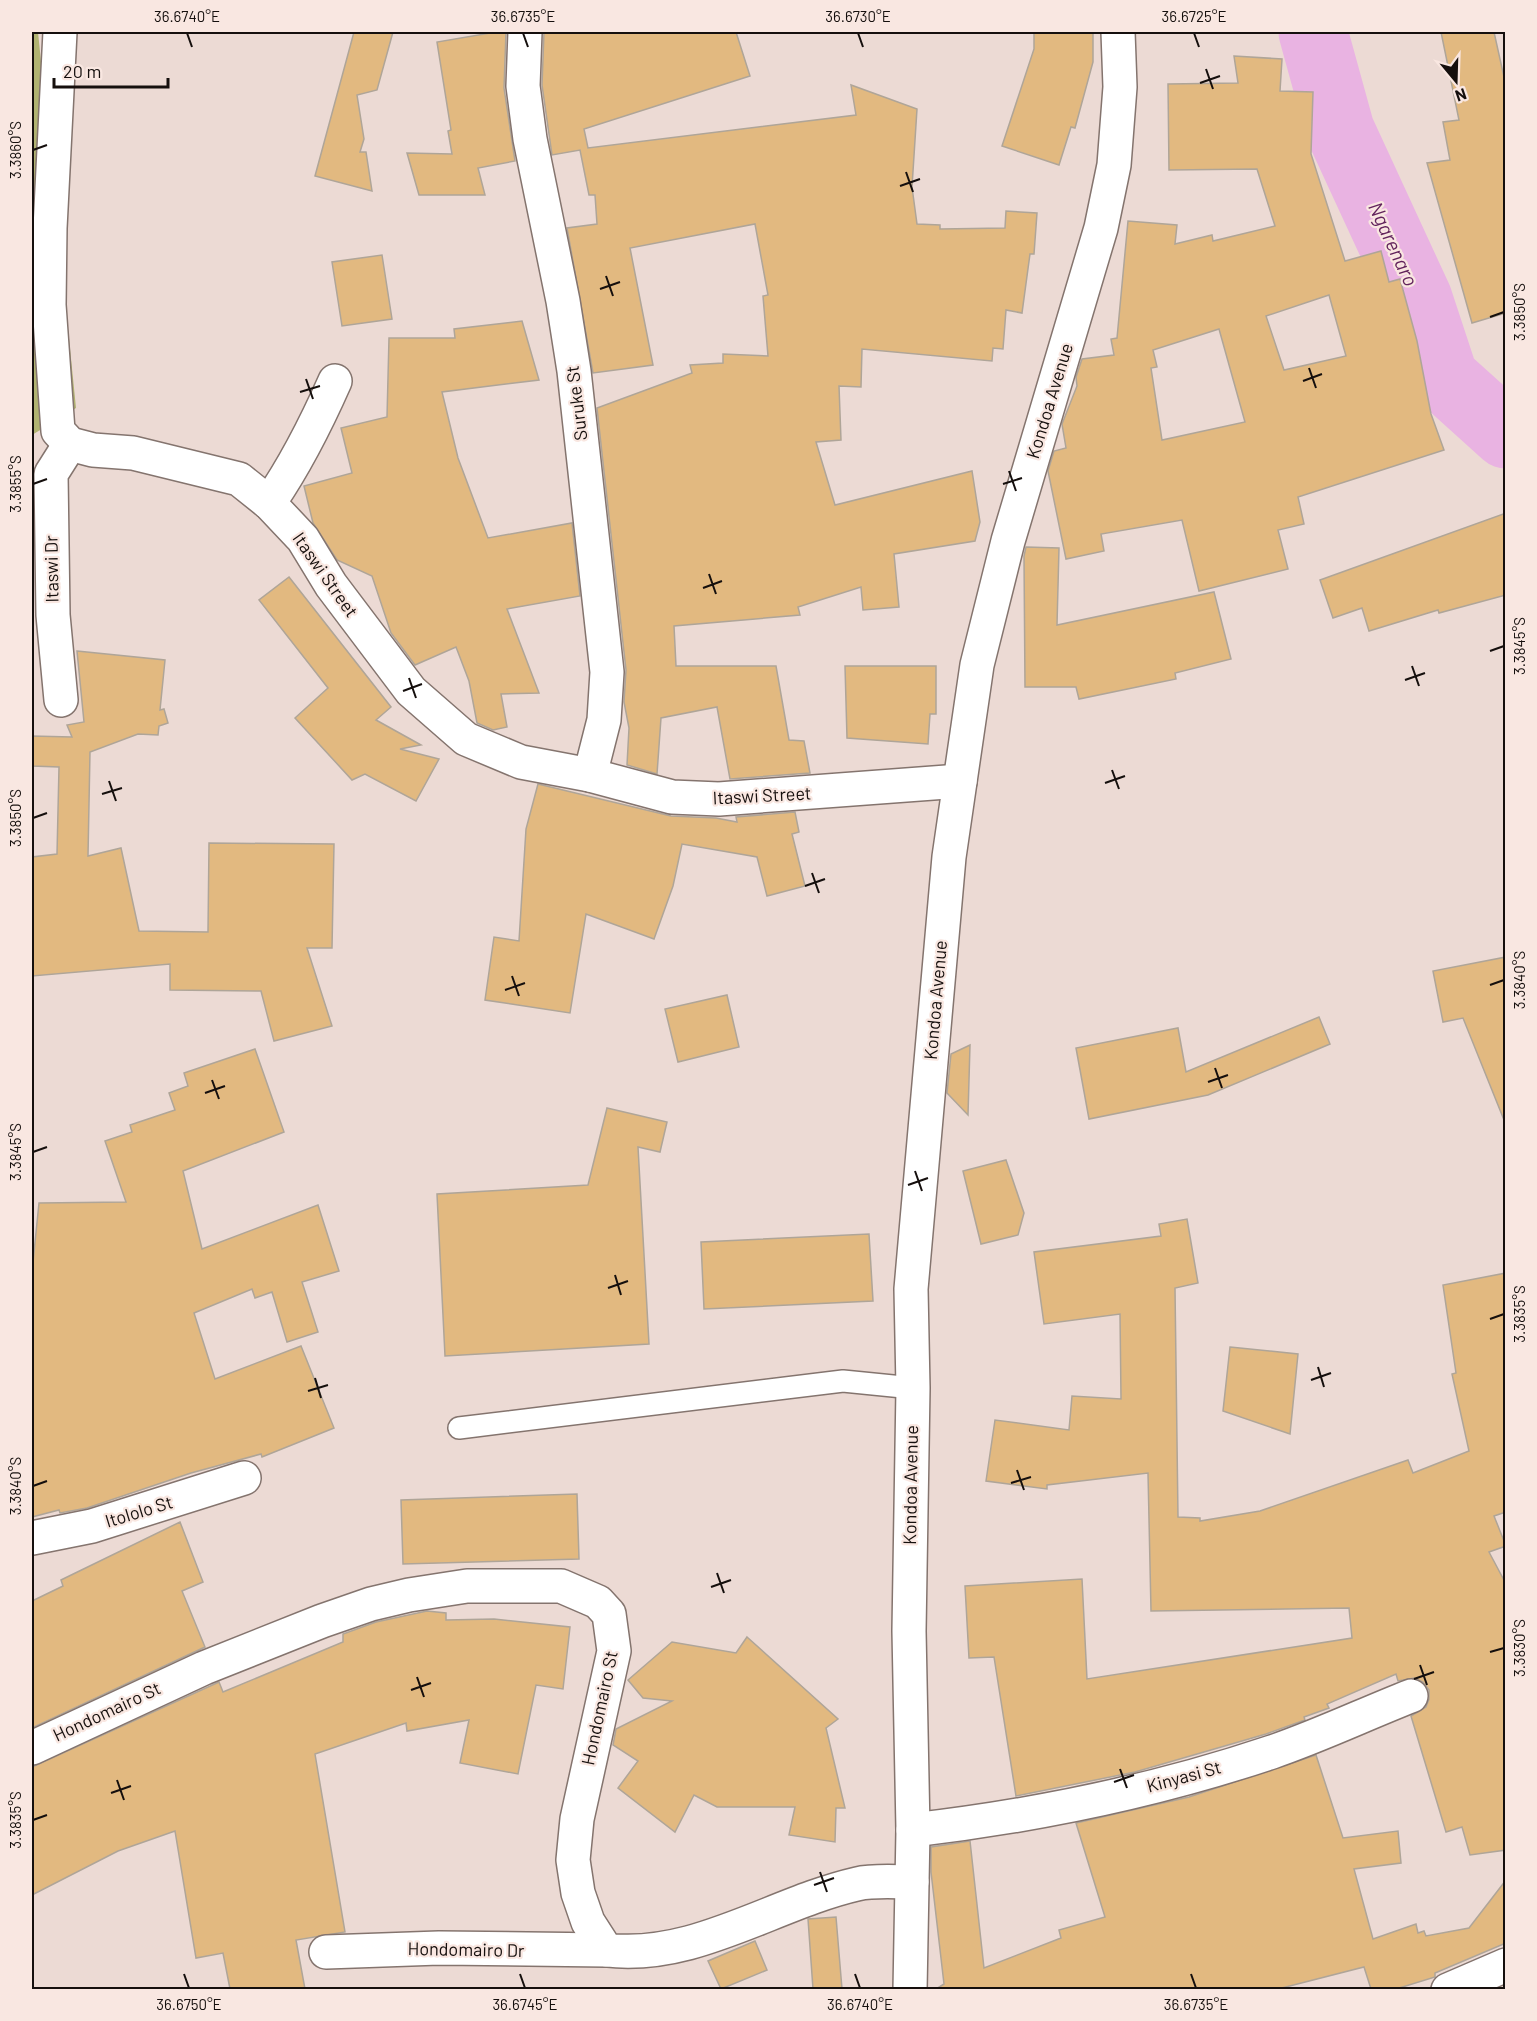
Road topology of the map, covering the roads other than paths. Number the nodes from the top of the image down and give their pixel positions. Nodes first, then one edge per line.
1 (60, 32) edge
2 (525, 32) edge
3 (1118, 32) edge
4 (335, 381) dead end
5 (70, 444) junction
6 (269, 503) junction
7 (61, 700) dead end
8 (590, 775) junction
9 (960, 781) junction
10 (913, 1388) junction
11 (459, 1428) dead end
12 (244, 1478) dead end
13 (32, 1538) edge
14 (1411, 1696) dead end
15 (32, 1748) edge
16 (913, 1830) junction
17 (912, 1882) junction
18 (606, 1950) junction
19 (326, 1952) dead end
20 (1506, 1965) edge
21 (910, 1989) edge
22 (1448, 1989) edge

1 - 5 street
2 - 8 street, Suruke St
3 - 9 street, Kondoa Avenue
4 - 6 street
5 - 6 street, Itaswi Street
5 - 7 street, Itaswi Dr
6 - 8 street, Itaswi Street
8 - 9 street, Itaswi Street
9 - 10 street, Kondoa Avenue
10 - 11 lane
10 - 16 street, Kondoa Avenue
12 - 13 street, Itololo St
14 - 16 street, Kinyasi St
15 - 18 street, Hondomairo St
16 - 17 street, Kondoa Avenue
17 - 18 street
17 - 21 street, Kondoa Avenue
18 - 19 street, Hondomairo Dr
20 - 22 street

